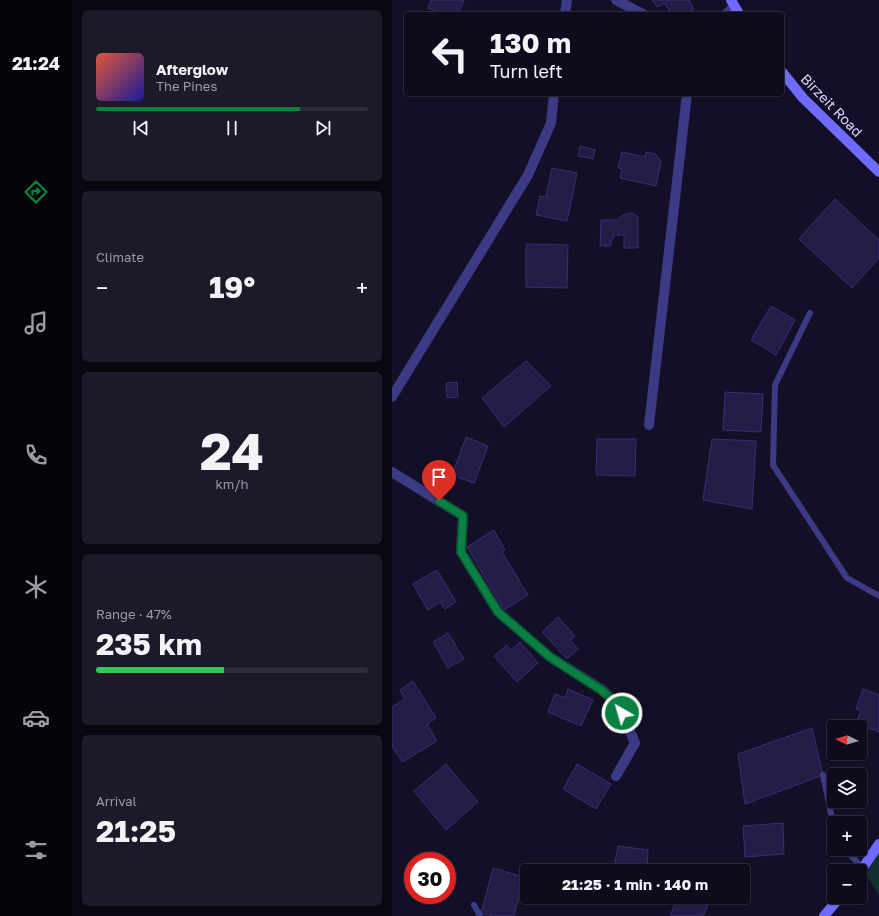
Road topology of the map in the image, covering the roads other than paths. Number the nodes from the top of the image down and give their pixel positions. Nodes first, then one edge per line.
1 (567, 0) edge
2 (616, 0) edge
3 (565, 12) edge
4 (639, 12) edge
5 (784, 74) edge
6 (554, 96) edge
7 (687, 96) edge
8 (879, 172) edge
9 (810, 313) dead end
10 (392, 397) edge
11 (648, 425) dead end
12 (392, 472) edge
13 (879, 596) edge
14 (823, 774) dead end
15 (616, 776) dead end
16 (832, 816) edge
17 (879, 844) edge
18 (850, 856) edge
19 (856, 864) edge
20 (865, 864) edge
21 (834, 904) edge
22 (474, 905) dead end
23 (480, 916) edge
24 (824, 916) edge

1 - 3 street
2 - 4 street
5 - 8 main road, Birzeit Road
6 - 10 street
7 - 11 street
9 - 13 lane
12 - 15 street
14 - 16 lane
17 - 20 main road
18 - 19 lane
21 - 24 main road
22 - 23 lane

